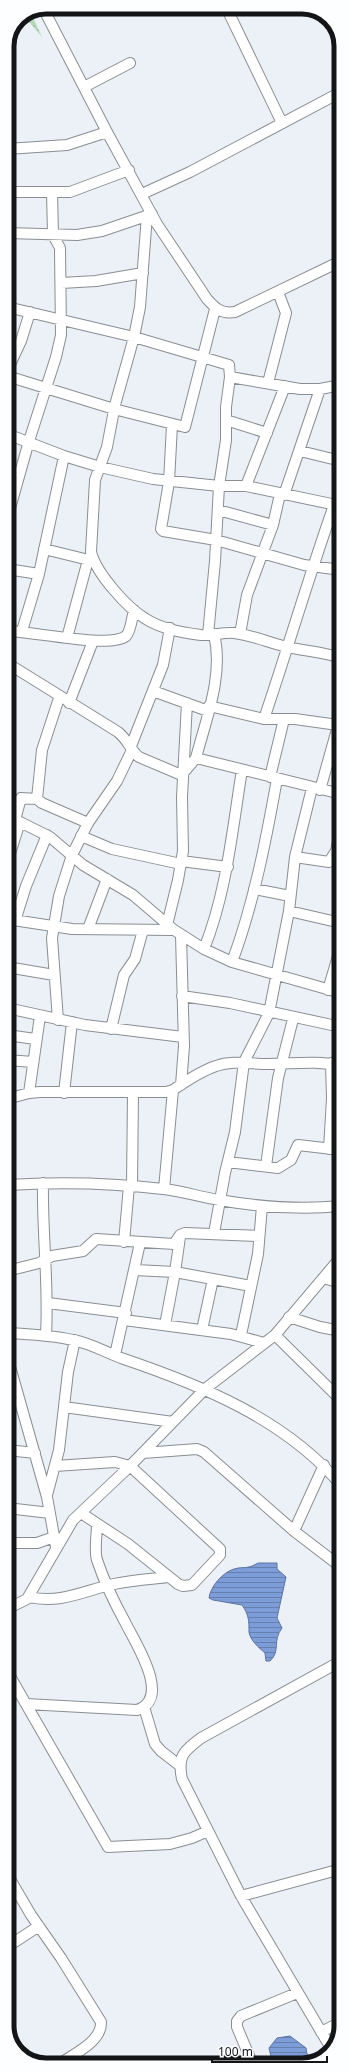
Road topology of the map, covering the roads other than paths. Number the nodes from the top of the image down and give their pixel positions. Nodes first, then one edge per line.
1 (46, 14) edge
2 (229, 14) edge
3 (130, 63) dead end
4 (84, 87) junction
5 (334, 96) edge
6 (282, 123) junction
7 (107, 132) junction
8 (14, 149) edge
9 (129, 170) junction
10 (14, 192) edge
11 (52, 192) junction
12 (142, 194) junction
13 (150, 215) junction
14 (14, 233) edge
15 (53, 235) junction
16 (334, 264) edge
17 (143, 273) junction
18 (61, 283) junction
19 (278, 292) junction
20 (14, 309) edge
21 (215, 309) junction
22 (30, 312) junction
23 (61, 319) junction
24 (134, 337) junction
25 (14, 356) edge
26 (204, 356) junction
27 (14, 378) edge
28 (230, 378) junction
29 (268, 383) junction
30 (285, 386) junction
31 (334, 387) edge
32 (45, 388) junction
33 (320, 389) junction
34 (114, 409) junction
35 (226, 420) junction
36 (172, 425) junction
37 (267, 433) junction
38 (14, 436) edge
39 (29, 441) junction
40 (300, 451) junction
41 (64, 456) junction
42 (334, 459) edge
43 (100, 467) junction
44 (169, 482) junction
45 (219, 486) junction
46 (246, 486) junction
47 (14, 494) edge
48 (282, 494) junction
49 (334, 505) edge
50 (218, 510) junction
51 (334, 513) edge
52 (273, 526) junction
53 (216, 540) junction
54 (44, 549) junction
55 (263, 552) junction
56 (91, 560) junction
57 (312, 566) junction
58 (334, 569) edge
59 (14, 570) edge
60 (39, 574) junction
61 (134, 610) junction
62 (170, 628) junction
63 (14, 631) edge
64 (22, 631) junction
65 (240, 634) junction
66 (211, 635) junction
67 (67, 638) junction
68 (93, 642) junction
69 (288, 647) junction
70 (334, 657) edge
71 (14, 668) edge
72 (153, 691) junction
73 (60, 698) junction
74 (69, 703) junction
75 (187, 703) junction
76 (208, 708) junction
77 (264, 719) junction
78 (284, 719) junction
79 (334, 725) edge
80 (334, 737) edge
81 (132, 748) junction
82 (196, 758) junction
83 (242, 770) junction
84 (184, 772) junction
85 (274, 778) junction
86 (316, 789) junction
87 (334, 793) edge
88 (37, 799) junction
89 (14, 820) edge
90 (88, 823) junction
91 (47, 835) junction
92 (81, 836) junction
93 (334, 854) edge
94 (72, 855) junction
95 (295, 857) junction
96 (181, 863) junction
97 (228, 867) junction
98 (107, 879) junction
99 (254, 889) junction
100 (290, 896) junction
101 (289, 910) junction
102 (14, 913) edge
103 (14, 920) edge
104 (334, 921) edge
105 (52, 925) junction
106 (88, 929) junction
107 (143, 930) junction
108 (174, 930) junction
109 (204, 949) junction
110 (232, 962) junction
111 (14, 968) edge
112 (334, 970) edge
113 (54, 975) junction
114 (277, 976) junction
115 (328, 990) junction
116 (334, 991) edge
117 (182, 996) junction
118 (14, 1010) edge
119 (269, 1013) junction
120 (40, 1016) junction
121 (293, 1019) junction
122 (58, 1020) junction
123 (72, 1022) junction
124 (334, 1027) edge
125 (111, 1029) junction
126 (14, 1036) edge
127 (183, 1037) junction
128 (35, 1040) junction
129 (14, 1061) edge
130 (33, 1062) junction
131 (244, 1062) junction
132 (331, 1063) junction
133 (280, 1064) junction
134 (334, 1064) edge
135 (177, 1088) junction
136 (133, 1092) junction
137 (30, 1093) junction
138 (64, 1093) junction
139 (14, 1097) edge
140 (329, 1149) junction
141 (334, 1149) edge
142 (228, 1162) junction
143 (266, 1166) junction
144 (43, 1183) junction
145 (14, 1184) edge
146 (130, 1186) junction
147 (164, 1189) junction
148 (219, 1200) junction
149 (262, 1206) junction
150 (334, 1206) edge
151 (214, 1233) junction
152 (180, 1235) junction
153 (259, 1236) junction
154 (124, 1242) junction
155 (140, 1243) junction
156 (46, 1260) junction
157 (334, 1265) edge
158 (14, 1269) edge
159 (135, 1270) junction
160 (175, 1272) junction
161 (322, 1278) junction
162 (213, 1279) junction
163 (334, 1281) edge
164 (251, 1286) junction
165 (48, 1303) junction
166 (125, 1316) junction
167 (289, 1317) junction
168 (164, 1325) junction
169 (202, 1330) junction
170 (334, 1330) edge
171 (14, 1333) edge
172 (46, 1334) junction
173 (275, 1335) junction
174 (241, 1336) junction
175 (75, 1340) junction
176 (264, 1343) junction
177 (115, 1355) junction
178 (14, 1388) edge
179 (205, 1389) junction
180 (334, 1393) edge
181 (64, 1406) junction
182 (173, 1422) junction
183 (14, 1451) edge
184 (143, 1453) junction
185 (35, 1454) junction
186 (324, 1465) junction
187 (55, 1466) junction
188 (130, 1466) junction
189 (334, 1477) edge
190 (47, 1497) junction
191 (14, 1509) edge
192 (50, 1513) junction
193 (81, 1513) junction
194 (97, 1524) junction
195 (294, 1531) junction
196 (54, 1537) junction
197 (14, 1543) edge
198 (56, 1547) junction
199 (334, 1562) edge
200 (169, 1577) junction
201 (107, 1586) junction
202 (29, 1597) junction
203 (14, 1606) edge
204 (334, 1665) edge
205 (14, 1683) edge
206 (26, 1704) junction
207 (144, 1707) junction
208 (179, 1765) junction
209 (208, 1831) junction
210 (334, 1871) edge
211 (14, 1885) edge
212 (241, 1896) junction
213 (39, 1926) junction
214 (14, 1942) edge
215 (297, 1993) junction
216 (334, 2026) edge
217 (321, 2032) junction
218 (328, 2044) edge
219 (68, 2058) edge
220 (250, 2058) edge

1 - 4 street
2 - 6 street
3 - 4 street
4 - 7 street
5 - 6 street
6 - 12 street
7 - 8 street
7 - 9 street
9 - 11 street
9 - 12 street
10 - 11 street
11 - 15 street
12 - 13 street
13 - 15 street
13 - 17 street
13 - 21 street
14 - 15 street
15 - 18 street
16 - 19 street
17 - 18 street
17 - 24 street
18 - 23 street
19 - 21 street
19 - 29 street
20 - 22 street
21 - 26 street
22 - 23 street
22 - 25 street
23 - 24 street
23 - 32 street
24 - 26 street
24 - 34 street
26 - 28 street
26 - 36 street
27 - 32 street
28 - 29 street
28 - 35 street
29 - 30 street
30 - 33 street
30 - 37 street
31 - 33 street
32 - 34 street
32 - 39 street
33 - 40 street
34 - 36 street
34 - 43 street
35 - 37 street
35 - 45 street
36 - 44 street
37 - 46 street
38 - 39 street
39 - 41 street
39 - 47 street
40 - 42 street
40 - 48 street
41 - 43 street
41 - 54 street
43 - 44 street
43 - 56 street
44 - 45 street
44 - 53 street
45 - 46 street
45 - 50 street
46 - 48 street
48 - 49 street
48 - 52 street
50 - 52 street
50 - 53 street
51 - 57 street
52 - 55 street
53 - 55 street
53 - 66 street
54 - 56 street
54 - 60 street
55 - 57 street
55 - 65 street
56 - 61 street
56 - 67 street
57 - 58 street
57 - 69 street
59 - 60 street
60 - 64 street
61 - 62 street
61 - 68 street
62 - 66 street
62 - 72 street
63 - 64 street
64 - 67 street
65 - 66 street
65 - 69 street
66 - 76 street
67 - 68 street
68 - 74 street
69 - 70 street
69 - 77 street
71 - 73 street
72 - 75 street
72 - 81 street
73 - 74 street
73 - 88 street
74 - 81 street
75 - 76 street
75 - 84 street
76 - 77 street
76 - 82 street
77 - 78 street
78 - 79 street
78 - 85 street
80 - 86 street
81 - 84 street
81 - 90 street
82 - 83 street
82 - 84 street
83 - 85 street
83 - 97 street
84 - 96 street
85 - 86 street
85 - 99 street
86 - 87 street
86 - 95 street
88 - 89 street
88 - 90 street
89 - 91 street
90 - 92 street
91 - 94 street
91 - 102 street
92 - 94 street
92 - 96 street
93 - 95 street
94 - 98 street
94 - 105 street
95 - 100 street
96 - 97 street
96 - 108 street
97 - 109 street
98 - 106 street
98 - 108 street
99 - 100 street
99 - 110 street
100 - 101 street
101 - 104 street
101 - 114 street
103 - 105 street
105 - 106 street
105 - 113 street
106 - 107 street
107 - 108 street
107 - 125 street
108 - 109 street
108 - 117 street
109 - 110 street
110 - 114 street
111 - 113 street
112 - 115 street
113 - 122 street
114 - 115 street
114 - 119 street
115 - 116 street
117 - 119 street
117 - 127 street
118 - 120 street
119 - 121 street
119 - 131 street
120 - 122 street
120 - 128 street
121 - 124 street
121 - 133 street
122 - 123 street
123 - 125 street
123 - 138 street
125 - 127 street
126 - 128 street
127 - 135 street
128 - 130 street
129 - 130 street
130 - 137 street
131 - 133 street
131 - 135 street
131 - 142 street
132 - 133 street
132 - 134 street
132 - 140 street
133 - 143 street
135 - 136 street
135 - 147 street
136 - 138 street
136 - 146 street
137 - 138 street
137 - 139 street
140 - 141 street
140 - 143 street
142 - 143 street
142 - 148 street
144 - 145 street
144 - 146 street
144 - 156 street
146 - 147 street
146 - 154 street
147 - 148 street
148 - 149 street
148 - 151 street
149 - 150 street
149 - 153 street
151 - 152 street
151 - 153 street
152 - 155 street
152 - 160 street
153 - 164 street
154 - 155 street
154 - 156 street
155 - 159 street
156 - 158 street
156 - 165 street
157 - 161 street
159 - 160 street
159 - 166 street
160 - 162 street
160 - 168 street
161 - 163 street
161 - 167 street
162 - 164 street
162 - 169 street
164 - 174 street
165 - 166 street
165 - 172 street
166 - 168 street
166 - 177 street
167 - 170 street
167 - 173 street
168 - 169 street
169 - 174 street
171 - 172 street
172 - 175 street
173 - 176 street
173 - 180 street
174 - 176 street
175 - 177 street
175 - 181 street
176 - 179 street
177 - 179 street
178 - 185 street
179 - 182 street
179 - 186 street
181 - 182 street
181 - 187 street
182 - 184 street
183 - 185 street
184 - 188 street
184 - 195 street
185 - 190 street
186 - 189 street
186 - 195 street
187 - 188 street
187 - 190 street
188 - 193 street
188 - 200 street
190 - 192 street
191 - 192 street
192 - 196 street
193 - 194 street
193 - 198 street
194 - 200 street
194 - 201 street
195 - 199 street
196 - 197 street
196 - 198 street
198 - 202 street
200 - 201 street
201 - 202 street
201 - 207 street
202 - 203 street
204 - 208 street
205 - 206 street
206 - 207 street
206 - 209 street
207 - 208 street
208 - 209 street
209 - 212 street
210 - 212 street
211 - 213 street
212 - 215 street
213 - 214 street
213 - 219 street
215 - 217 street
215 - 220 street
216 - 217 street
217 - 218 street

